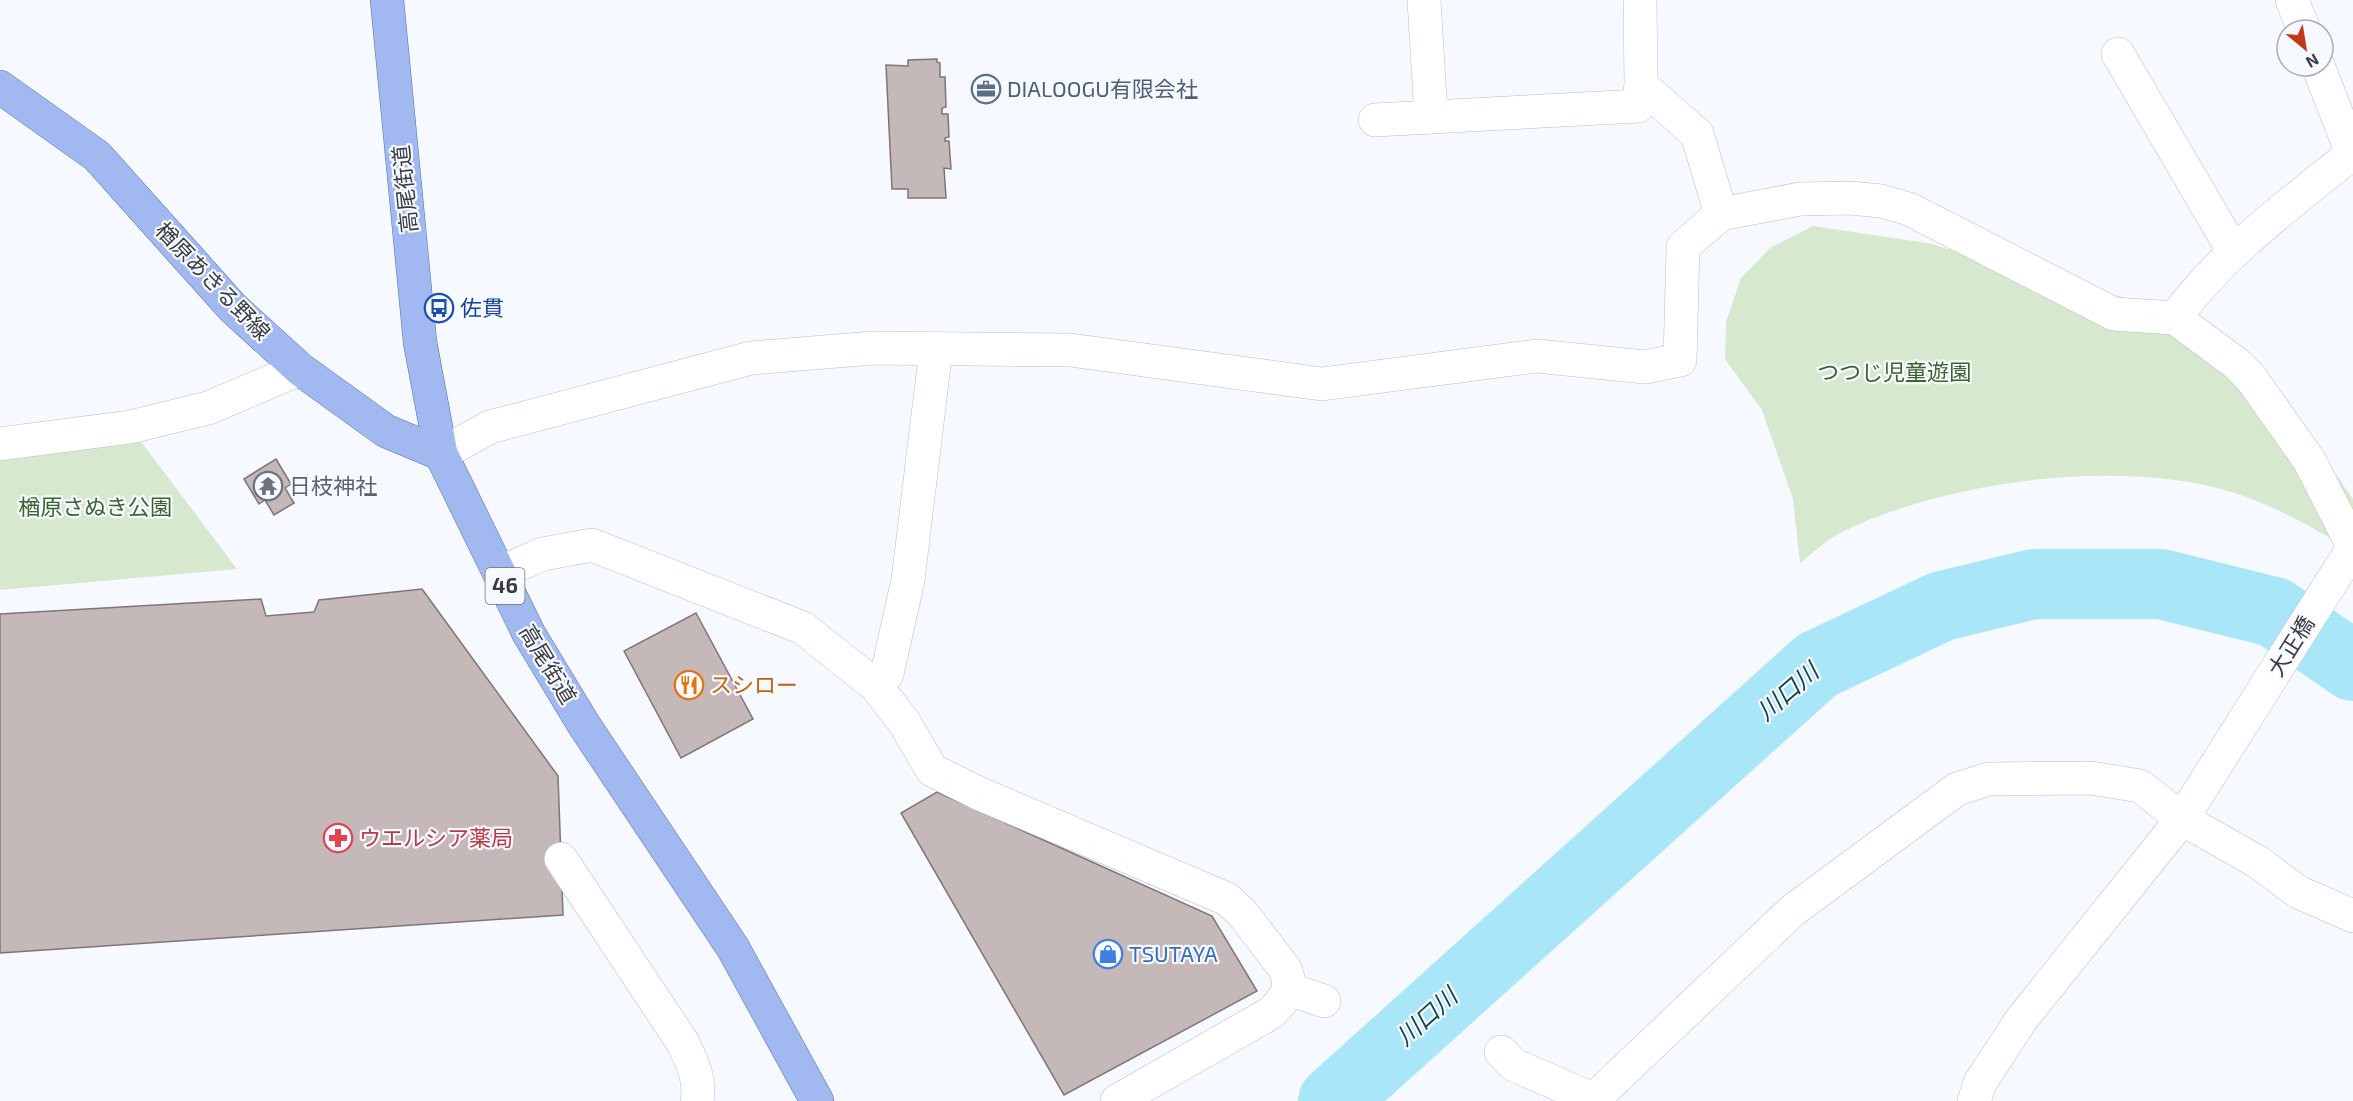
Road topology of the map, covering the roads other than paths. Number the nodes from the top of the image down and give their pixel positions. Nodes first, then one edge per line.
1 (387, 0) edge
2 (1424, 0) edge
3 (1640, 0) edge
4 (2292, 0) edge
5 (2299, 18) edge
6 (2118, 54) dead end
7 (2323, 78) edge
8 (1641, 85) junction
9 (0, 87) edge
10 (1431, 117) junction
11 (1375, 120) dead end
12 (2353, 153) edge
13 (1721, 214) junction
14 (2234, 252) junction
15 (2175, 318) junction
16 (936, 349) junction
17 (300, 369) junction
18 (0, 444) edge
19 (441, 454) junction
20 (2347, 556) edge
21 (499, 573) junction
22 (876, 686) junction
23 (2182, 819) junction
24 (561, 859) dead end
25 (2353, 916) edge
26 (1289, 989) junction
27 (1324, 1001) dead end
28 (1501, 1052) dead end
29 (1594, 1100) edge
30 (697, 1101) edge
31 (817, 1101) edge
32 (1117, 1101) edge
33 (1974, 1101) edge

1 - 19 main road, 高尾街道 / 46
2 - 10 street
3 - 8 street
4 - 5 street
6 - 14 street
7 - 12 street
8 - 10 street
8 - 13 street
9 - 17 main road, 楢原あきる野線
10 - 11 street
12 - 14 street
13 - 15 street
13 - 16 street
14 - 15 street
15 - 20 street
16 - 19 street
16 - 22 street
17 - 18 street
17 - 19 main road, 楢原あきる野線
19 - 21 main road, 高尾街道 / 46
20 - 23 street, 大正橋
21 - 22 street
21 - 31 main road, 高尾街道 / 46
22 - 26 street
23 - 25 street
23 - 29 street
23 - 33 street, 大正橋
24 - 30 street
26 - 27 street
26 - 32 street
28 - 29 street

